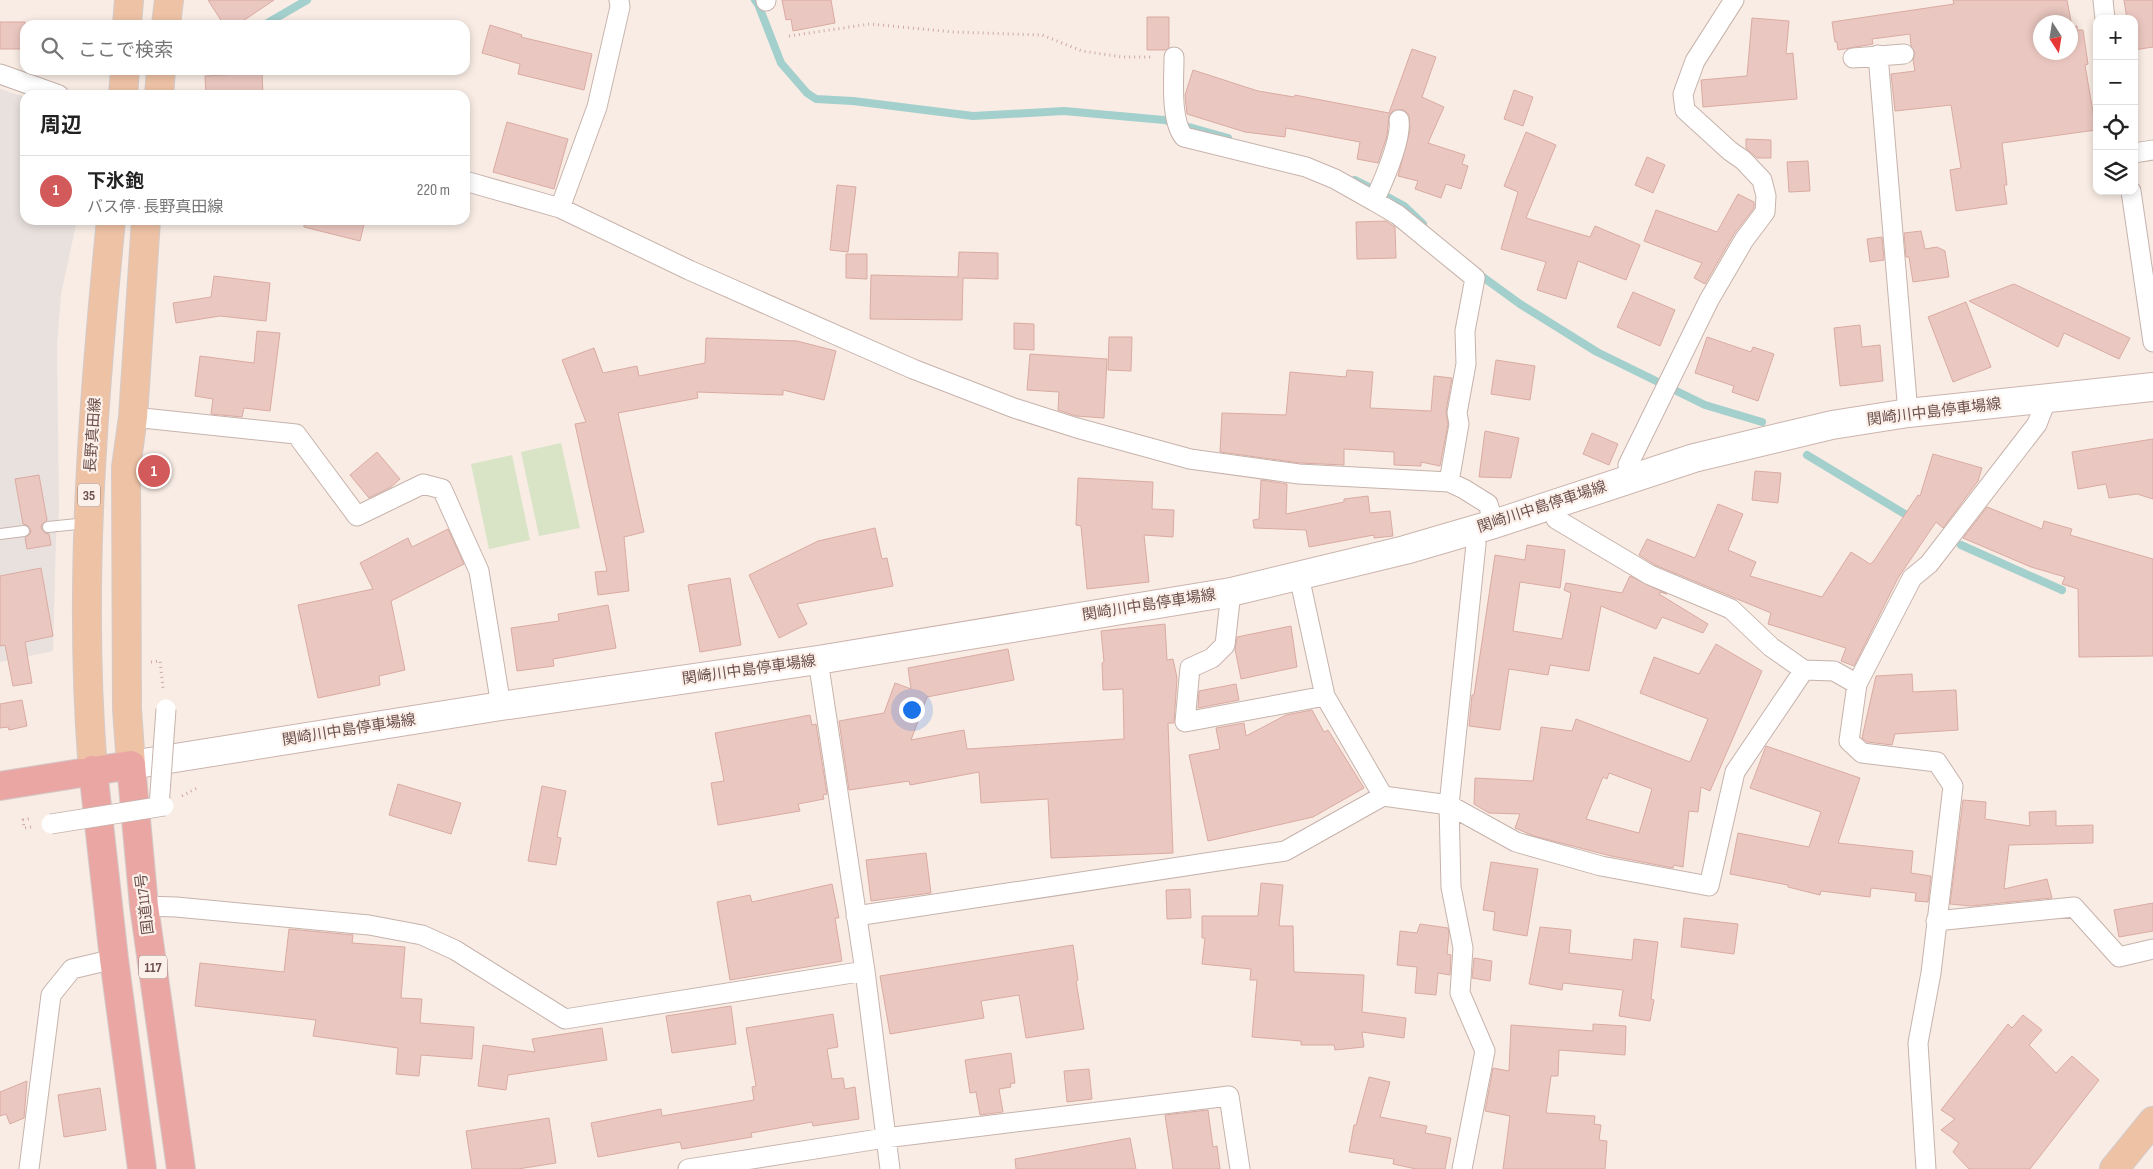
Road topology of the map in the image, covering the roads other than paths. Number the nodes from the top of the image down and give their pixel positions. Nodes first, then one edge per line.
1 (129, 0) edge
2 (169, 0) edge
3 (619, 0) edge
4 (1734, 0) edge
5 (2103, 0) edge
6 (2105, 15) edge
7 (127, 20) edge
8 (167, 20) edge
9 (1904, 54) dead end
10 (1878, 55) junction
11 (1174, 56) road end
12 (1853, 58) dead end
13 (0, 74) edge
14 (125, 75) edge
15 (161, 75) edge
16 (45, 90) edge
17 (123, 90) edge
18 (159, 90) edge
19 (1399, 120) dead end
20 (2153, 150) edge
21 (2138, 152) edge
22 (470, 181) edge
23 (2132, 195) edge
24 (1374, 201) junction
25 (560, 208) junction
26 (110, 225) edge
27 (146, 225) edge
28 (2153, 342) edge
29 (2153, 386) edge
30 (2046, 398) junction
31 (1908, 413) junction
32 (133, 417) junction
33 (1632, 478) junction
34 (1450, 482) junction
35 (1553, 504) junction
36 (87, 522) junction
37 (48, 527) dead end
38 (1482, 527) junction
39 (24, 531) dead end
40 (0, 534) edge
41 (1299, 576) junction
42 (1231, 592) junction
43 (818, 660) junction
44 (1804, 670) junction
45 (1857, 684) junction
46 (1325, 696) junction
47 (501, 706) junction
48 (166, 709) road end
49 (131, 765) junction
50 (93, 770) junction
51 (0, 786) edge
52 (1383, 796) junction
53 (1449, 805) junction
54 (51, 824) dead end
55 (144, 906) junction
56 (856, 916) junction
57 (1936, 921) junction
58 (2153, 949) edge
59 (114, 959) junction
60 (866, 971) junction
61 (2153, 1121) edge
62 (885, 1138) junction
63 (29, 1169) edge
64 (142, 1169) edge
65 (181, 1169) edge
66 (688, 1169) edge
67 (890, 1169) edge
68 (1240, 1169) edge
69 (1462, 1169) edge
70 (1926, 1169) edge
71 (2114, 1169) edge

1 - 7 main road
2 - 8 main road
3 - 25 street
4 - 33 street
5 - 6 street
9 - 10 street
10 - 12 street
10 - 31 street
11 - 24 street
13 - 16 street
14 - 17 main road
15 - 18 main road
19 - 24 street
20 - 21 street
22 - 25 street
23 - 28 street
24 - 34 street
25 - 34 street
26 - 36 main road, 長野真田線 / 35
27 - 32 main road
29 - 30 main road, 関崎川中島停車場線
30 - 31 main road, 関崎川中島停車場線
30 - 45 street
31 - 33 main road, 関崎川中島停車場線
32 - 47 street
32 - 49 main road
33 - 35 main road, 関崎川中島停車場線
34 - 38 street
35 - 38 main road, 関崎川中島停車場線
35 - 44 street
36 - 37 lane
36 - 50 main road, 長野真田線 / 35
38 - 41 main road, 関崎川中島停車場線
38 - 53 street
39 - 40 lane
41 - 42 main road, 関崎川中島停車場線
41 - 46 street
42 - 43 main road, 関崎川中島停車場線
42 - 46 street
43 - 47 main road, 関崎川中島停車場線
43 - 56 street
44 - 45 street
44 - 53 street
45 - 57 street
46 - 52 street
47 - 49 main road, 関崎川中島停車場線
48 - 54 street, bridge
49 - 50 highway
49 - 55 highway, 国道117号 / 117
50 - 51 highway
50 - 59 highway, 117
52 - 53 street
52 - 56 street
53 - 69 street
55 - 60 street
55 - 65 highway, 国道117号 / 117
56 - 60 street
57 - 58 street
57 - 70 street
59 - 63 street
59 - 64 highway, 117
60 - 62 street
61 - 71 main road
62 - 66 street
62 - 67 street
62 - 68 street

